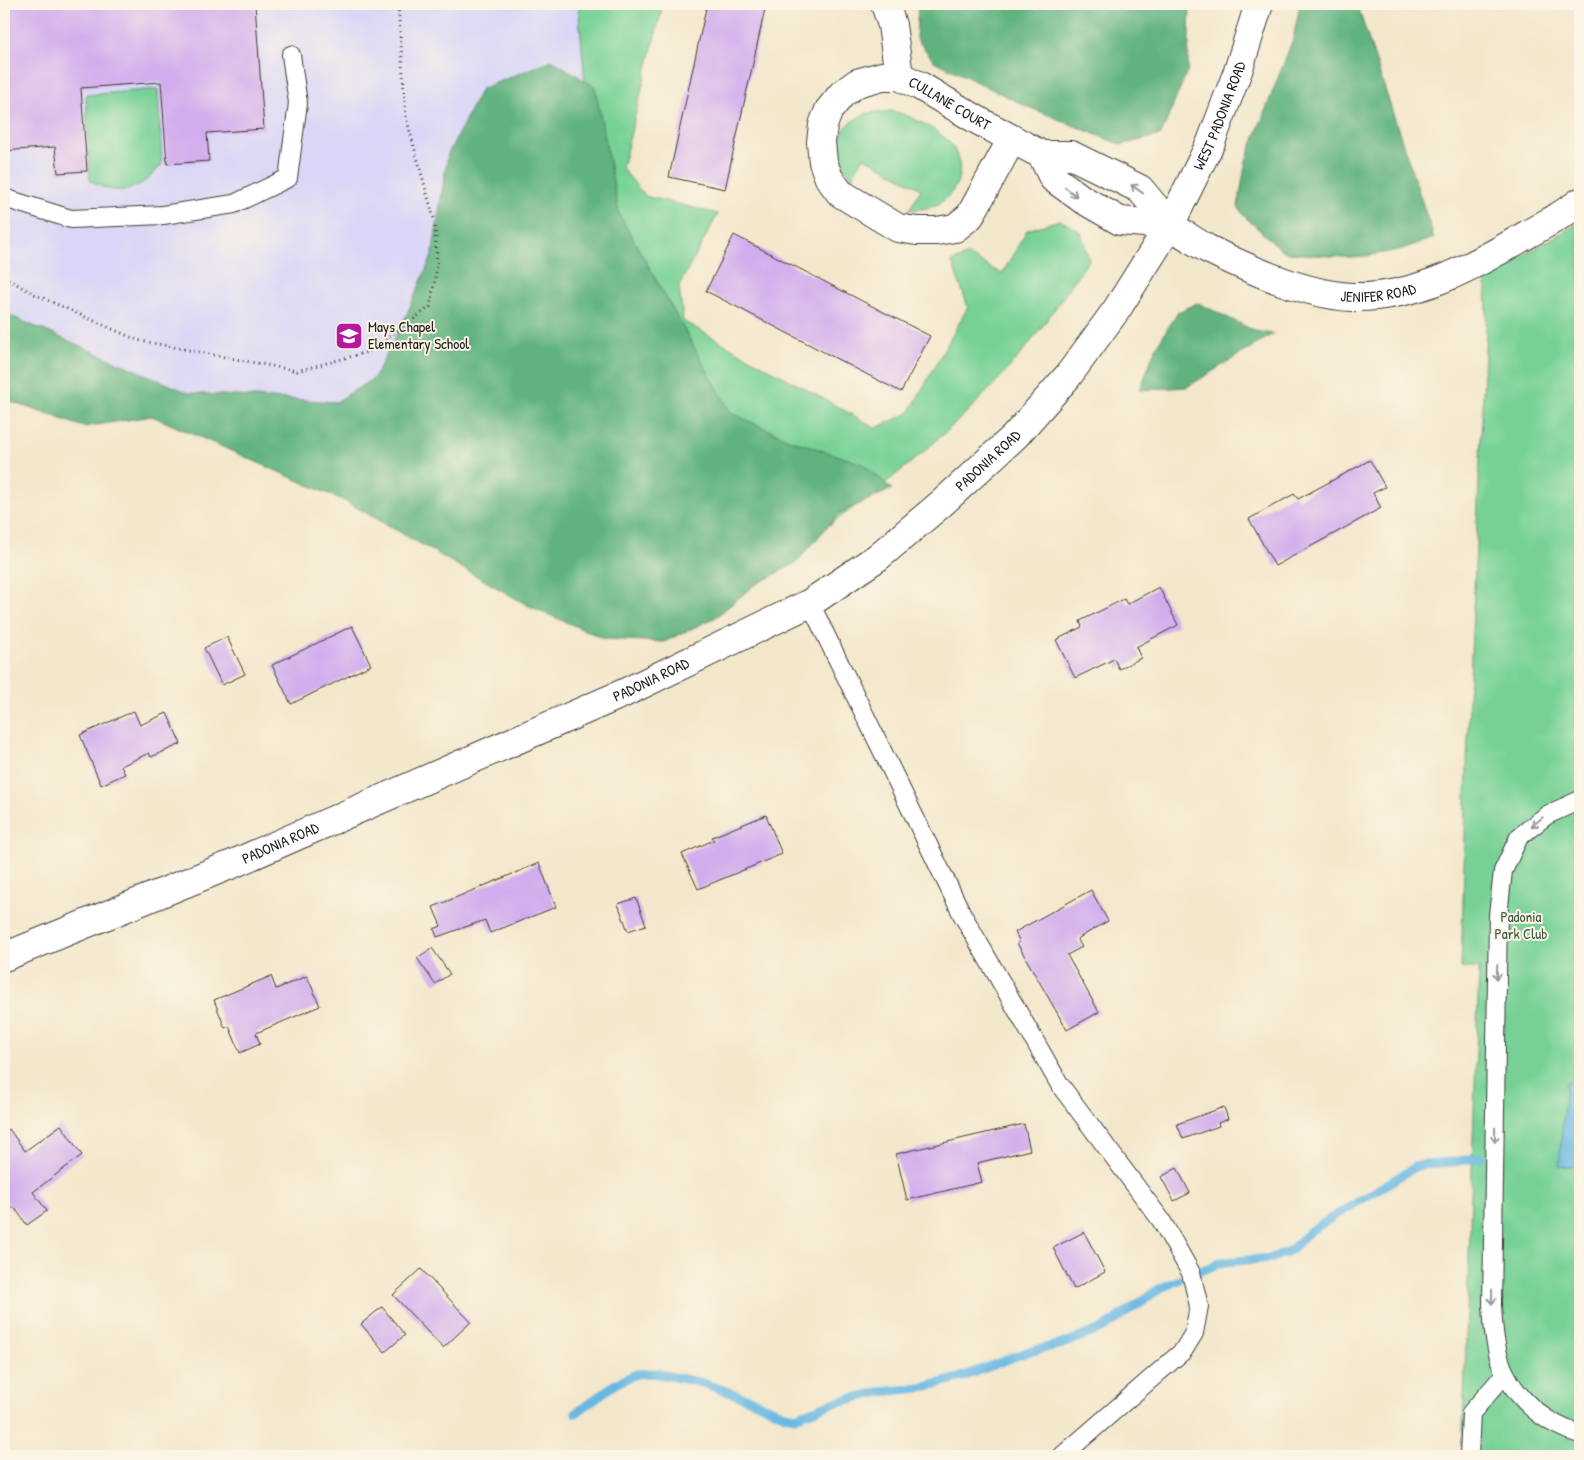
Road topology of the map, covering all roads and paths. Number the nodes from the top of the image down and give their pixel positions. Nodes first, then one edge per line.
1 (398, 4) edge
2 (885, 4) edge
3 (1259, 4) edge
4 (291, 55) dead end
5 (899, 76) junction
6 (1012, 139) junction
7 (1042, 154) junction
8 (4, 198) edge
9 (1580, 202) edge
10 (1170, 225) junction
11 (4, 277) edge
12 (810, 603) junction
13 (1580, 800) edge
14 (4, 957) edge
15 (1505, 1374) junction
16 (1580, 1434) edge
17 (1062, 1456) edge
18 (1469, 1456) edge

1 - 11 path
2 - 5 main road
3 - 10 main road, WEST PADONIA ROAD
4 - 8 lane
5 - 6 main road, CULLANE COURT
5 - 6 main road, CULLANE COURT
6 - 7 main road, CULLANE COURT
10 -> 7 main road, CULLANE COURT
7 -> 10 main road
9 - 10 main road, JENIFER ROAD
10 - 12 main road, PADONIA ROAD
12 - 14 main road, PADONIA ROAD
12 - 17 lane
13 -> 15 lane
15 - 16 lane
15 - 18 lane

